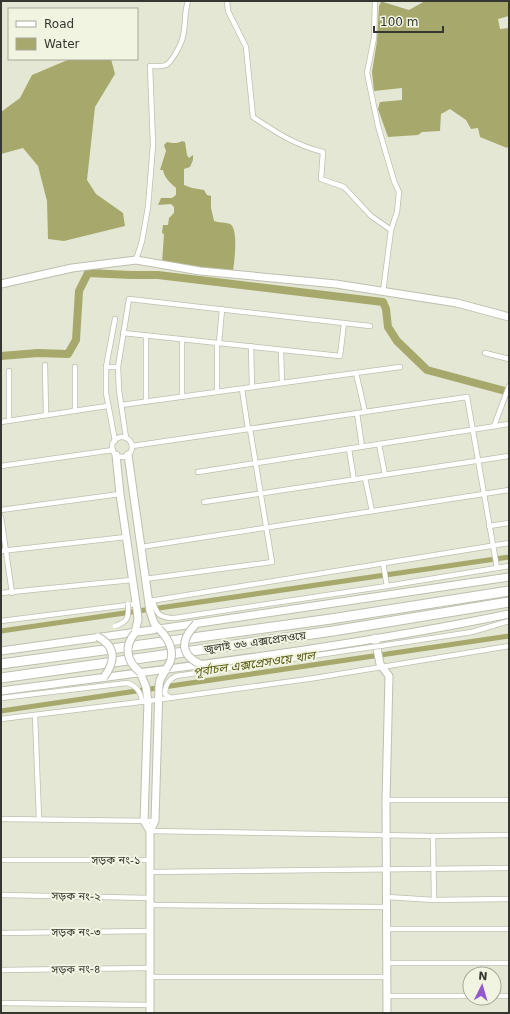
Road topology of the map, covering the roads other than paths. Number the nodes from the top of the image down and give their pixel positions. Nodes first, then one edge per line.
1 (188, 1) edge
2 (227, 1) edge
3 (375, 1) edge
4 (391, 230) junction
5 (136, 260) junction
6 (1, 284) edge
7 (383, 292) junction
8 (222, 309) junction
9 (509, 317) edge
10 (115, 319) dead end
11 (344, 323) junction
12 (370, 326) dead end
13 (123, 332) junction
14 (146, 335) junction
15 (182, 339) junction
16 (218, 343) junction
17 (251, 346) junction
18 (281, 350) junction
19 (485, 353) dead end
20 (509, 359) edge
21 (45, 365) dead end
22 (75, 367) dead end
23 (106, 367) junction
24 (118, 367) junction
25 (400, 367) dead end
26 (9, 371) dead end
27 (356, 373) junction
28 (282, 383) junction
29 (252, 387) junction
30 (509, 387) edge
31 (242, 389) junction
32 (217, 392) junction
33 (182, 397) junction
34 (146, 402) junction
35 (120, 405) junction
36 (107, 406) junction
37 (75, 411) junction
38 (365, 412) junction
39 (357, 413) junction
40 (46, 415) junction
41 (9, 420) junction
42 (1, 422) edge
43 (509, 423) edge
44 (494, 426) junction
45 (472, 428) junction
46 (249, 429) junction
47 (126, 438) junction
48 (114, 441) junction
49 (379, 444) junction
50 (132, 446) junction
51 (362, 447) junction
52 (349, 449) junction
53 (114, 453) junction
54 (128, 455) junction
55 (509, 456) edge
56 (478, 461) junction
57 (256, 463) junction
58 (1, 466) edge
59 (198, 472) dead end
60 (385, 475) junction
61 (365, 478) junction
62 (354, 480) junction
63 (509, 490) edge
64 (120, 494) junction
65 (261, 494) junction
66 (484, 494) junction
67 (204, 502) dead end
68 (1, 510) edge
69 (372, 511) junction
70 (1, 517) edge
71 (509, 523) edge
72 (490, 526) junction
73 (267, 528) junction
74 (126, 536) junction
75 (509, 543) edge
76 (493, 546) junction
77 (141, 547) junction
78 (3, 551) edge
79 (384, 563) junction
80 (509, 566) edge
81 (497, 568) junction
82 (509, 577) edge
83 (145, 579) junction
84 (132, 580) junction
85 (387, 586) junction
86 (509, 591) edge
87 (12, 593) junction
88 (1, 594) edge
89 (151, 601) junction
90 (509, 602) edge
91 (132, 604) junction
92 (509, 614) edge
93 (1, 621) edge
94 (509, 621) edge
95 (196, 624) junction
96 (115, 626) dead end
97 (159, 629) junction
98 (135, 632) junction
99 (98, 638) junction
100 (375, 638) junction
101 (376, 646) junction
102 (509, 646) edge
103 (1, 651) edge
104 (1, 664) edge
105 (200, 664) junction
106 (380, 666) junction
107 (166, 669) junction
108 (140, 672) junction
109 (104, 677) junction
110 (1, 678) edge
111 (1, 691) edge
112 (1, 698) edge
113 (171, 698) junction
114 (159, 699) junction
115 (145, 701) junction
116 (35, 715) junction
117 (1, 719) edge
118 (386, 800) junction
119 (509, 800) edge
120 (1, 819) edge
121 (39, 819) junction
122 (144, 821) junction
123 (155, 821) junction
124 (150, 831) junction
125 (386, 834) junction
126 (509, 835) edge
127 (433, 836) junction
128 (1, 860) edge
129 (150, 860) junction
130 (387, 868) junction
131 (434, 868) junction
132 (509, 868) edge
133 (150, 872) junction
134 (1, 895) edge
135 (387, 897) junction
136 (509, 899) edge
137 (434, 900) junction
138 (150, 902) junction
139 (387, 908) junction
140 (387, 929) junction
141 (509, 929) edge
142 (150, 931) junction
143 (1, 933) edge
144 (387, 963) junction
145 (509, 963) edge
146 (150, 968) junction
147 (1, 970) edge
148 (150, 977) junction
149 (387, 977) junction
150 (387, 996) junction
151 (462, 996) edge
152 (1, 1003) edge
153 (150, 1005) junction
154 (150, 1013) edge
155 (387, 1013) edge

1 - 5 street
2 - 4 street
3 - 4 street
4 - 7 street
5 - 6 street
5 - 7 street
7 - 9 street
8 - 11 street
8 - 13 street
8 - 16 street
10 - 23 street
11 - 12 street
11 - 18 street
13 - 14 street
13 - 24 street
14 - 15 street
14 - 34 street
15 - 16 street
15 - 33 street
16 - 17 street
16 - 32 street
17 - 18 street
17 - 29 street
18 - 28 street
19 - 20 street
21 - 40 street
22 - 37 street
23 - 24 street
23 - 36 street
24 - 35 street
25 - 27 street
26 - 41 street
27 - 28 street
27 - 38 street
28 - 29 street
29 - 31 street
30 - 44 street
31 - 32 street
31 - 46 street
32 - 33 street
33 - 34 street
34 - 35 street
35 - 47 street
36 - 37 street
36 - 48 street
37 - 40 street
38 - 39 street
38 - 45 street
39 - 46 street
39 - 51 street
40 - 41 street
41 - 42 street
43 - 44 street
43 - 45 street
44 - 45 street
45 - 49 street
45 - 56 street
46 - 50 street
46 - 57 street
47 - 48 street
47 - 50 street
48 - 53 street
49 - 51 street
49 - 60 street
50 - 54 street
51 - 52 street
52 - 57 street
52 - 62 street
53 - 54 street
53 - 58 street
53 - 64 street
54 - 77 street
55 - 56 street
56 - 60 street
56 - 66 street
57 - 59 street
57 - 65 street
60 - 61 street
61 - 62 street
61 - 69 street
62 - 65 street
63 - 66 street
64 - 68 street
64 - 74 street
65 - 67 street
65 - 73 street
66 - 69 street
66 - 72 street
69 - 73 street
70 - 78 street
71 - 72 street
72 - 76 street
73 - 77 street
73 - 83 street
74 - 78 street
74 - 84 street
75 - 76 street
76 - 79 street
76 - 81 street
77 - 83 street
78 - 87 street
79 - 85 street
79 - 89 street
80 - 81 street
81 - 85 street
82 - 95 street
83 - 89 street
84 - 87 street
84 - 91 street
85 - 89 street
86 - 104 highway, জুলাই ৩৬ এক্সপ্রেসওয়ে
87 - 88 street
89 - 97 street
90 - 110 highway, জুলাই ৩৬ এক্সপ্রেসওয়ে
91 - 93 street
91 - 96 street, bridge
91 - 98 street
92 - 100 street
94 - 101 street
95 - 97 street
95 - 105 street, bridge
97 - 98 street
97 - 107 street, bridge
98 - 99 street
98 - 108 street, bridge
99 - 103 street
99 - 109 street, bridge
100 - 101 street
100 - 105 street
101 - 106 street
101 - 113 street
102 - 106 street
105 - 107 street
106 - 113 street
106 - 118 street
107 - 108 street
107 - 114 street
108 - 109 street
108 - 115 street
109 - 111 street
112 - 115 street
113 - 114 street
114 - 115 street
114 - 123 street
115 - 116 street
115 - 122 street
116 - 117 street
116 - 121 street
118 - 119 street
118 - 125 street
120 - 121 street
121 - 122 street
122 - 123 street
122 - 124 street
123 - 124 street
124 - 125 street
124 - 129 street
125 - 127 street
125 - 130 street
126 - 127 street
127 - 131 street
128 - 129 street, সড়ক নং-১
129 - 133 street, সড়ক নং-১
130 - 131 street
130 - 133 street
130 - 135 street
131 - 132 street
131 - 137 street
133 - 138 street, সড়ক নং-১
134 - 138 street, সড়ক নং-২
135 - 137 street
135 - 139 street
136 - 137 street
138 - 139 street, সড়ক নং-২
138 - 142 street, সড়ক নং-১
139 - 140 street
140 - 141 street
140 - 144 street
142 - 143 street, সড়ক নং-৩
142 - 146 street, সড়ক নং-১
144 - 145 street
144 - 149 street
146 - 147 street, সড়ক নং-৪
146 - 148 street, সড়ক নং-১
148 - 149 street
148 - 153 street, সড়ক নং-১
149 - 150 street
150 - 151 street
150 - 155 street
152 - 153 street
153 - 154 street, সড়ক নং-১

